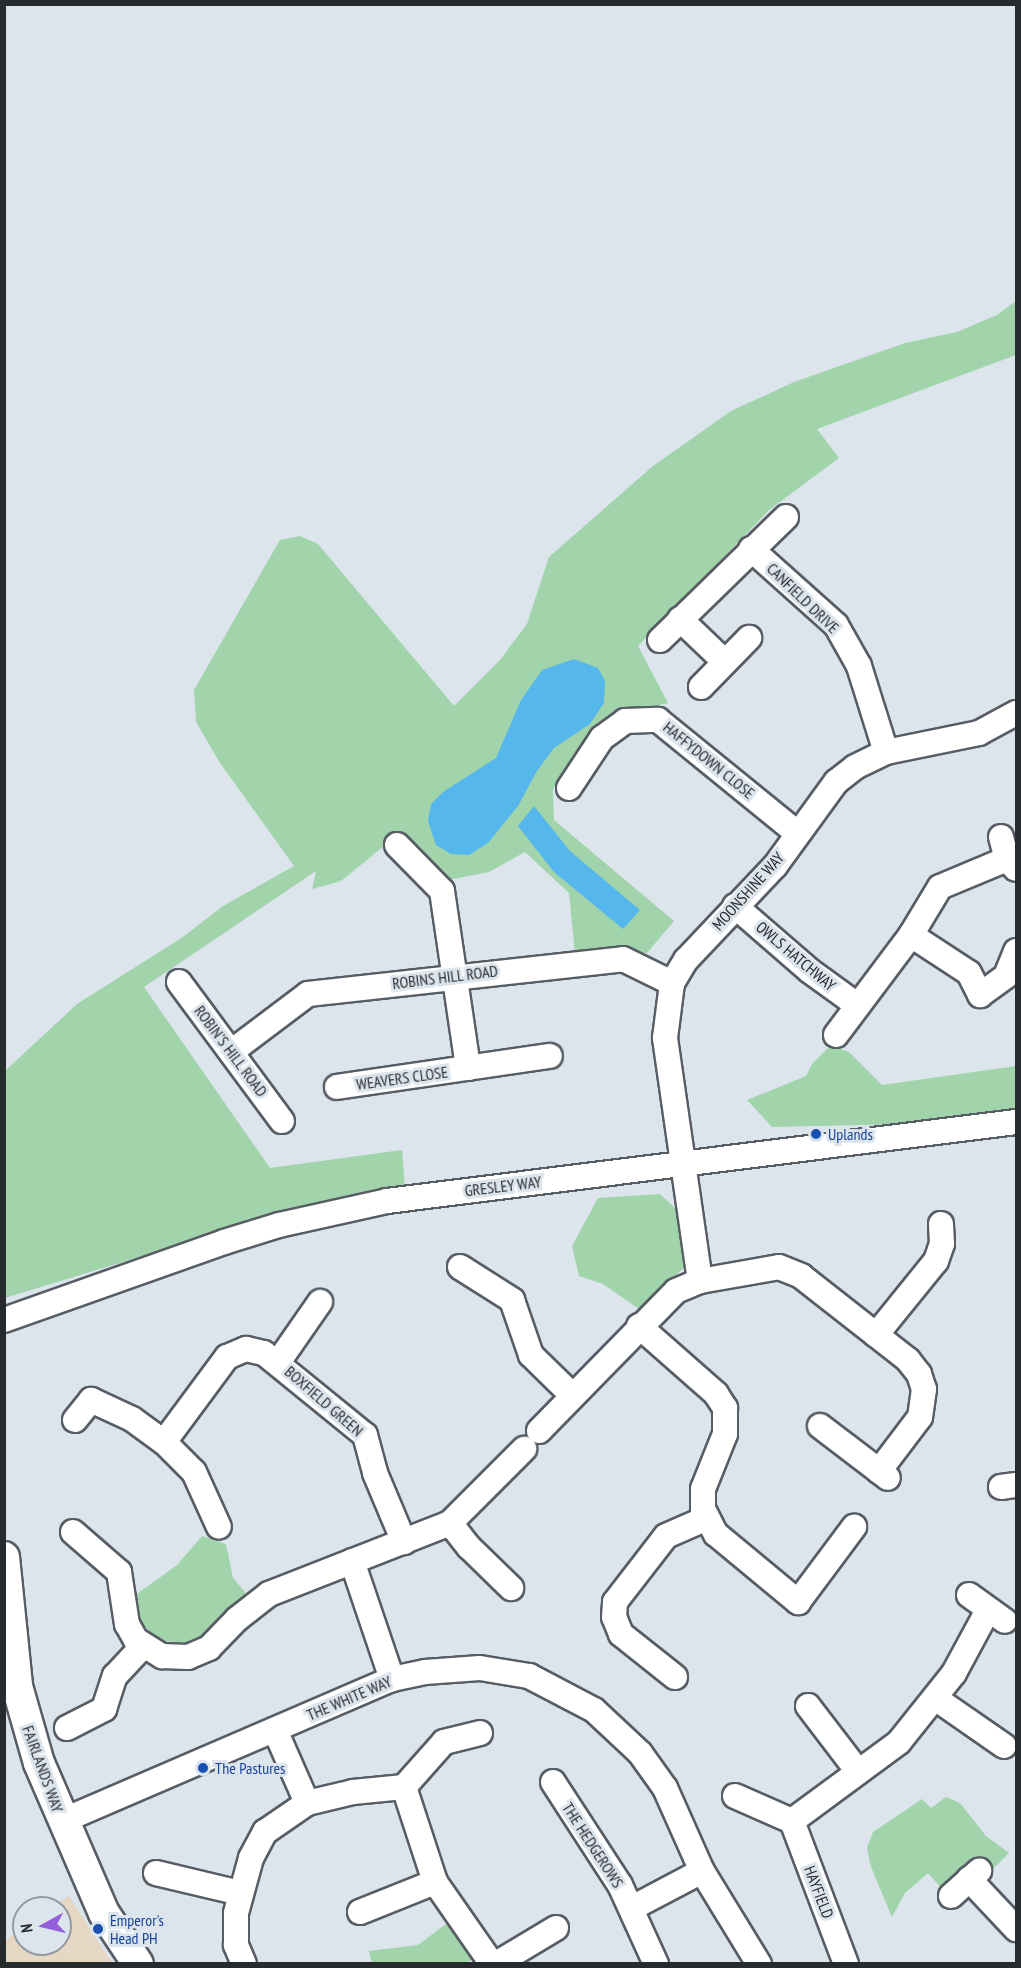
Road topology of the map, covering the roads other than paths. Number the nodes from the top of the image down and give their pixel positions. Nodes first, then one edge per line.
1 (786, 517) dead end
2 (751, 549) junction
3 (680, 619) junction
4 (749, 638) dead end
5 (660, 640) dead end
6 (725, 662) junction
7 (701, 687) dead end
8 (1017, 713) edge
9 (886, 752) junction
10 (569, 788) dead end
11 (797, 833) junction
12 (397, 845) dead end
13 (1008, 855) edge
14 (735, 906) junction
15 (911, 935) junction
16 (1017, 951) edge
17 (456, 975) junction
18 (179, 982) dead end
19 (672, 982) junction
20 (857, 1005) junction
21 (836, 1035) dead end
22 (231, 1052) junction
23 (550, 1056) dead end
24 (468, 1068) junction
25 (337, 1087) dead end
26 (282, 1120) dead end
27 (1017, 1122) edge
28 (682, 1163) junction
29 (941, 1224) dead end
30 (477, 1269) dead end
31 (700, 1281) junction
32 (320, 1302) dead end
33 (4, 1320) edge
34 (639, 1326) junction
35 (876, 1335) junction
36 (279, 1361) junction
37 (571, 1394) junction
38 (75, 1420) dead end
39 (820, 1426) dead end
40 (164, 1442) junction
41 (707, 1518) junction
42 (450, 1522) junction
43 (219, 1527) dead end
44 (854, 1527) dead end
45 (73, 1532) dead end
46 (404, 1542) junction
47 (4, 1557) edge
48 (352, 1561) junction
49 (511, 1588) dead end
50 (987, 1608) dead end
51 (143, 1646) junction
52 (675, 1677) dead end
53 (392, 1679) junction
54 (935, 1698) junction
55 (811, 1719) dead end
56 (67, 1728) dead end
57 (275, 1730) junction
58 (480, 1733) dead end
59 (989, 1745) dead end
60 (857, 1770) junction
61 (553, 1782) dead end
62 (404, 1787) junction
63 (751, 1797) dead end
64 (307, 1803) junction
65 (62, 1821) junction
66 (792, 1821) junction
67 (702, 1871) junction
68 (156, 1873) dead end
69 (435, 1882) junction
70 (240, 1893) junction
71 (951, 1896) dead end
72 (633, 1908) junction
73 (360, 1912) dead end
74 (1016, 1927) edge
75 (556, 1928) dead end
76 (138, 1964) edge
77 (244, 1964) edge
78 (494, 1964) edge
79 (656, 1964) edge
80 (759, 1964) edge
81 (846, 1964) edge

1 - 2 street, CANFIELD DRIVE
2 - 3 street, CANFIELD DRIVE
2 - 9 street, CANFIELD DRIVE
3 - 5 street, CANFIELD DRIVE
3 - 6 street
4 - 6 street
6 - 7 street
8 - 9 street, MOONSHINE WAY
9 - 11 street, MOONSHINE WAY
10 - 11 street, HAFFYDOWN CLOSE
11 - 14 street, MOONSHINE WAY
12 - 17 street
13 - 15 street
14 - 19 street, MOONSHINE WAY
14 - 20 street, OWLS HATCHWAY
15 - 16 street
15 - 20 street
17 - 19 street, ROBINS HILL ROAD
17 - 22 street, ROBINS HILL ROAD
17 - 24 street, WEAVERS CLOSE
18 - 22 street, ROBIN'S HILL ROAD
19 - 28 street, MOONSHINE WAY
20 - 21 street
22 - 26 street, ROBIN'S HILL ROAD
23 - 24 street, WEAVERS CLOSE
24 - 25 street, WEAVERS CLOSE
27 - 28 street, GRESLEY WAY
28 - 31 street
28 - 33 street, GRESLEY WAY
29 - 35 street
30 - 37 street
31 - 34 street
31 - 35 street
32 - 36 street, BOXFIELD GREEN
34 - 37 street
34 - 41 street
35 - 39 street
36 - 40 street, BOXFIELD GREEN
36 - 46 street, BOXFIELD GREEN
37 - 42 street
38 - 40 street
40 - 43 street
41 - 44 street
41 - 52 street
42 - 46 street
42 - 49 street
45 - 51 street
46 - 48 street
47 - 65 main road, FAIRLANDS WAY
48 - 51 street
48 - 53 street
50 - 54 street
51 - 56 street
53 - 57 street, THE WHITE WAY
53 - 67 street, THE WHITE WAY
54 - 59 street
54 - 60 street
55 - 60 street
57 - 64 street
57 - 65 street, THE WHITE WAY
58 - 62 street
60 - 66 street
61 - 72 street, THE HEDGEROWS
62 - 64 street
62 - 69 street
63 - 66 street
64 - 70 street
65 - 76 main road, FAIRLANDS WAY
66 - 81 street, HAYFIELD
67 - 72 street
67 - 80 street, THE WHITE WAY
68 - 70 street
69 - 73 street
69 - 78 street
70 - 77 street
71 - 74 street
72 - 79 street, THE HEDGEROWS
75 - 78 street

